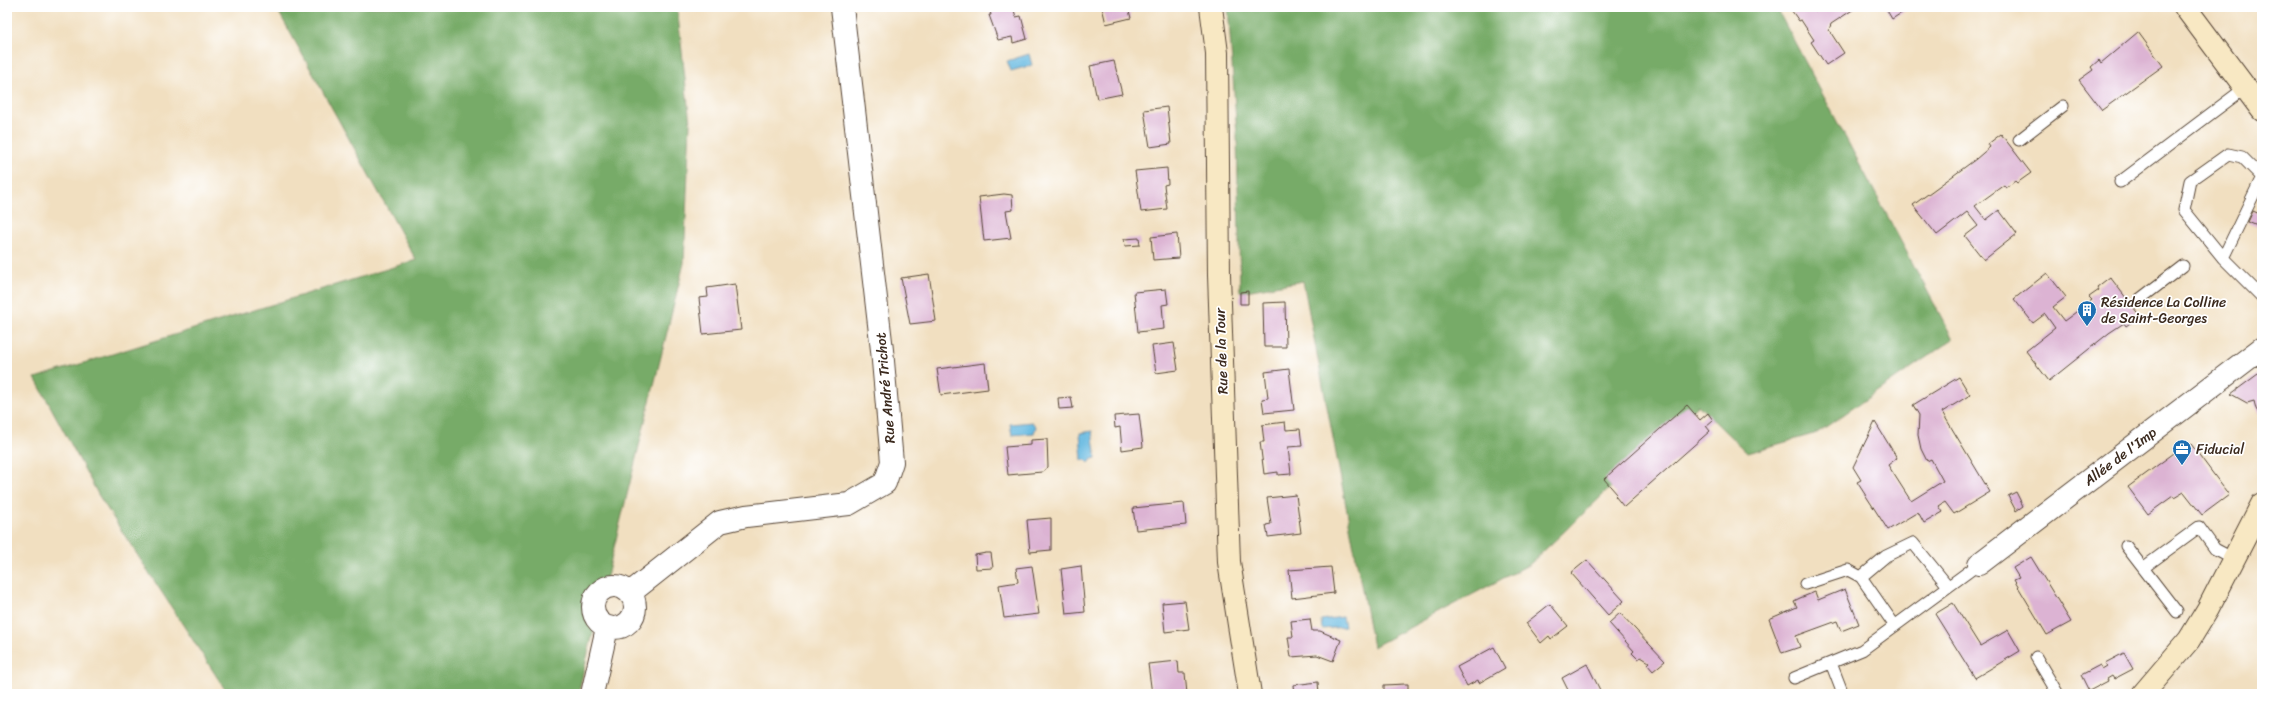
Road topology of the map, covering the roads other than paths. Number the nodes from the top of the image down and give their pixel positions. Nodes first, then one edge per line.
1 (842, 7) edge
2 (1211, 7) edge
3 (2185, 7) edge
4 (2245, 88) junction
5 (2063, 106) dead end
6 (2262, 110) edge
7 (2019, 140) dead end
8 (2262, 177) edge
9 (2120, 182) dead end
10 (2223, 258) junction
11 (2183, 266) dead end
12 (2262, 297) edge
13 (2140, 299) dead end
14 (2262, 348) edge
15 (2262, 504) edge
16 (2126, 546) dead end
17 (2234, 559) junction
18 (1979, 564) joint
19 (2143, 568) junction
20 (1861, 577) junction
21 (1805, 584) dead end
22 (1948, 586) junction
23 (630, 593) junction
24 (2177, 612) dead end
25 (1895, 626) junction
26 (607, 628) junction
27 (2036, 657) dead end
28 (1831, 663) junction
29 (1794, 678) dead end
30 (592, 694) edge
31 (1250, 694) edge
32 (1843, 694) edge
33 (2058, 694) edge
34 (2143, 694) edge

1 - 23 street, Rue André Trichot
2 - 31 street, Rue de la Tour
3 - 4 street
4 - 6 street
4 - 9 lane
5 - 7 lane
8 - 10 lane
8 - 10 lane
10 - 12 lane
11 - 13 lane
14 - 18 street, Allée de l'Imp
15 - 17 street
16 - 19 lane
17 - 19 lane
17 - 34 street
18 - 22 lane
19 - 24 lane
20 - 21 lane
20 - 22 lane
20 - 25 lane
22 - 25 lane
23 - 26 street
23 - 26 street
25 - 28 lane
26 - 30 street
27 - 33 lane
28 - 29 lane
28 - 32 lane

